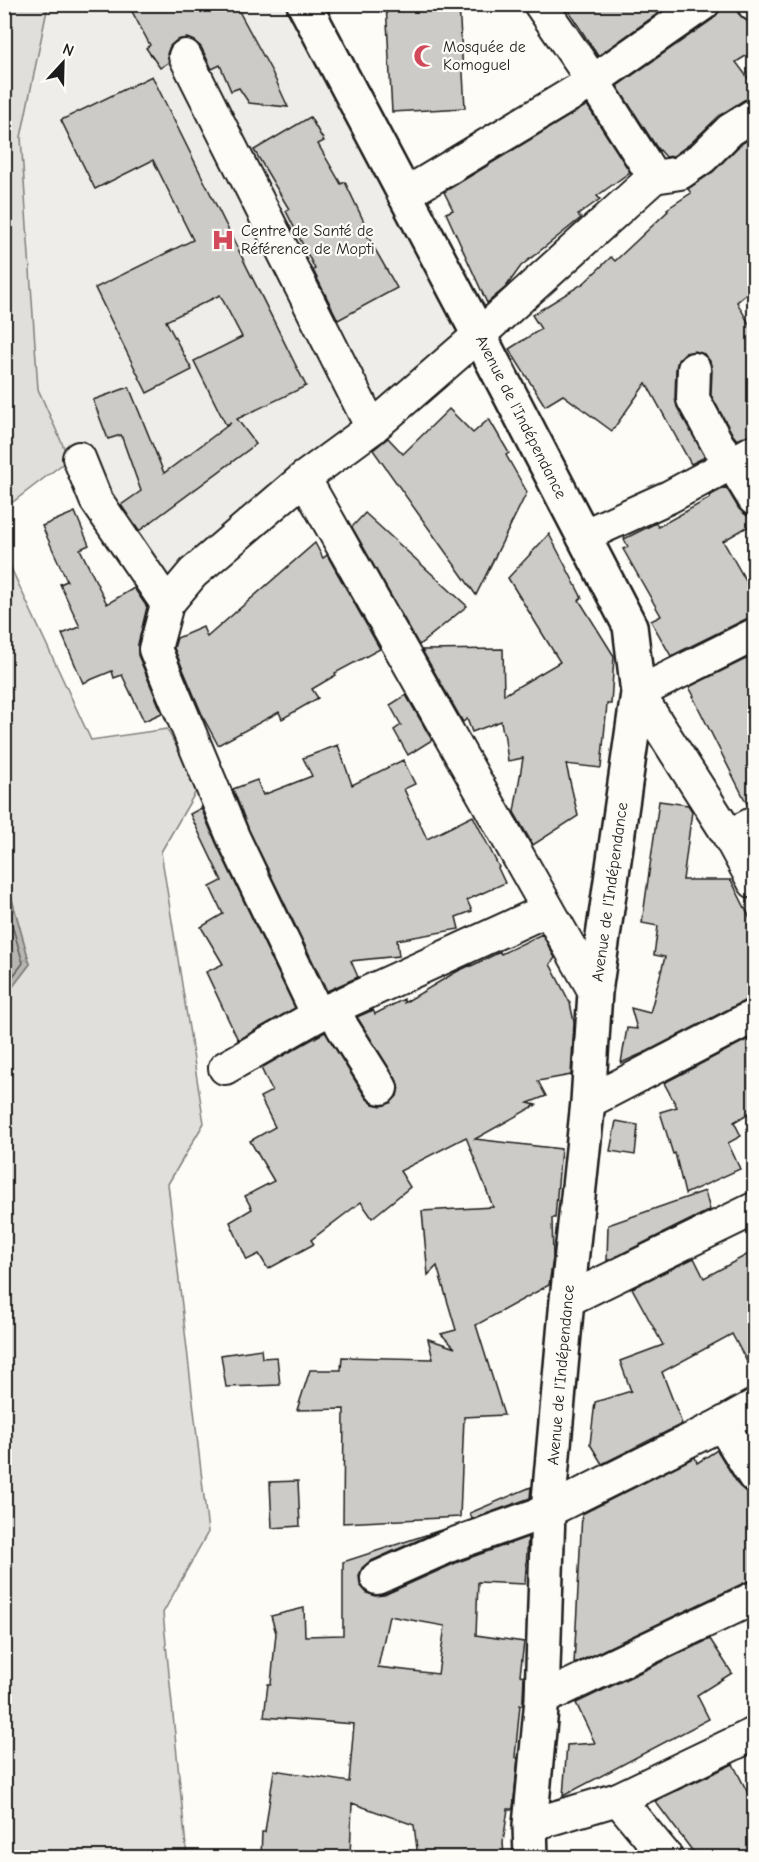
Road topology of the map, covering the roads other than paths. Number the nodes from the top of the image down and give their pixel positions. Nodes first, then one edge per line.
1 (304, 4) edge
2 (540, 4) edge
3 (703, 4) edge
4 (186, 56) dead end
5 (593, 81) junction
6 (754, 115) edge
7 (654, 177) junction
8 (404, 195) junction
9 (479, 334) junction
10 (694, 369) dead end
11 (372, 428) junction
12 (743, 457) edge
13 (79, 458) dead end
14 (304, 478) junction
15 (754, 499) edge
16 (583, 536) junction
17 (167, 604) junction
18 (754, 635) edge
19 (638, 693) junction
20 (742, 830) edge
21 (754, 882) edge
22 (547, 910) junction
23 (595, 992) junction
24 (326, 1011) junction
25 (754, 1016) edge
26 (225, 1068) dead end
27 (381, 1088) dead end
28 (588, 1102) junction
29 (754, 1209) edge
30 (567, 1300) junction
31 (754, 1406) edge
32 (722, 1424) junction
33 (754, 1476) edge
34 (548, 1511) junction
35 (377, 1578) dead end
36 (754, 1598) edge
37 (542, 1699) junction
38 (750, 1743) edge
39 (618, 1799) junction
40 (530, 1825) junction
41 (531, 1857) edge
42 (667, 1857) edge

1 - 8 main road, Avenue de l'Indépendance
2 - 5 street
3 - 5 street
4 - 11 street
5 - 7 street
5 - 8 street
6 - 7 street
7 - 9 street
8 - 9 main road, Avenue de l'Indépendance
9 - 11 street
9 - 16 main road, Avenue de l'Indépendance
10 - 12 street
11 - 14 street
12 - 15 street
12 - 16 street
13 - 17 street
14 - 17 street
14 - 22 street
16 - 19 main road, Avenue de l'Indépendance
17 - 24 street
18 - 19 street
19 - 20 street
19 - 23 main road, Avenue de l'Indépendance
20 - 21 street
22 - 23 street
22 - 24 street
23 - 28 main road, Avenue de l'Indépendance
24 - 26 street
24 - 27 street
25 - 28 street
28 - 30 main road, Avenue de l'Indépendance
29 - 30 street
30 - 34 main road, Avenue de l'Indépendance
31 - 32 street
32 - 33 street
32 - 34 street
34 - 35 street
34 - 37 main road, Avenue de l'Indépendance
36 - 37 street
37 - 40 main road, Avenue de l'Indépendance
38 - 39 street
39 - 40 street
39 - 42 street
40 - 41 main road, Avenue de l'Indépendance

